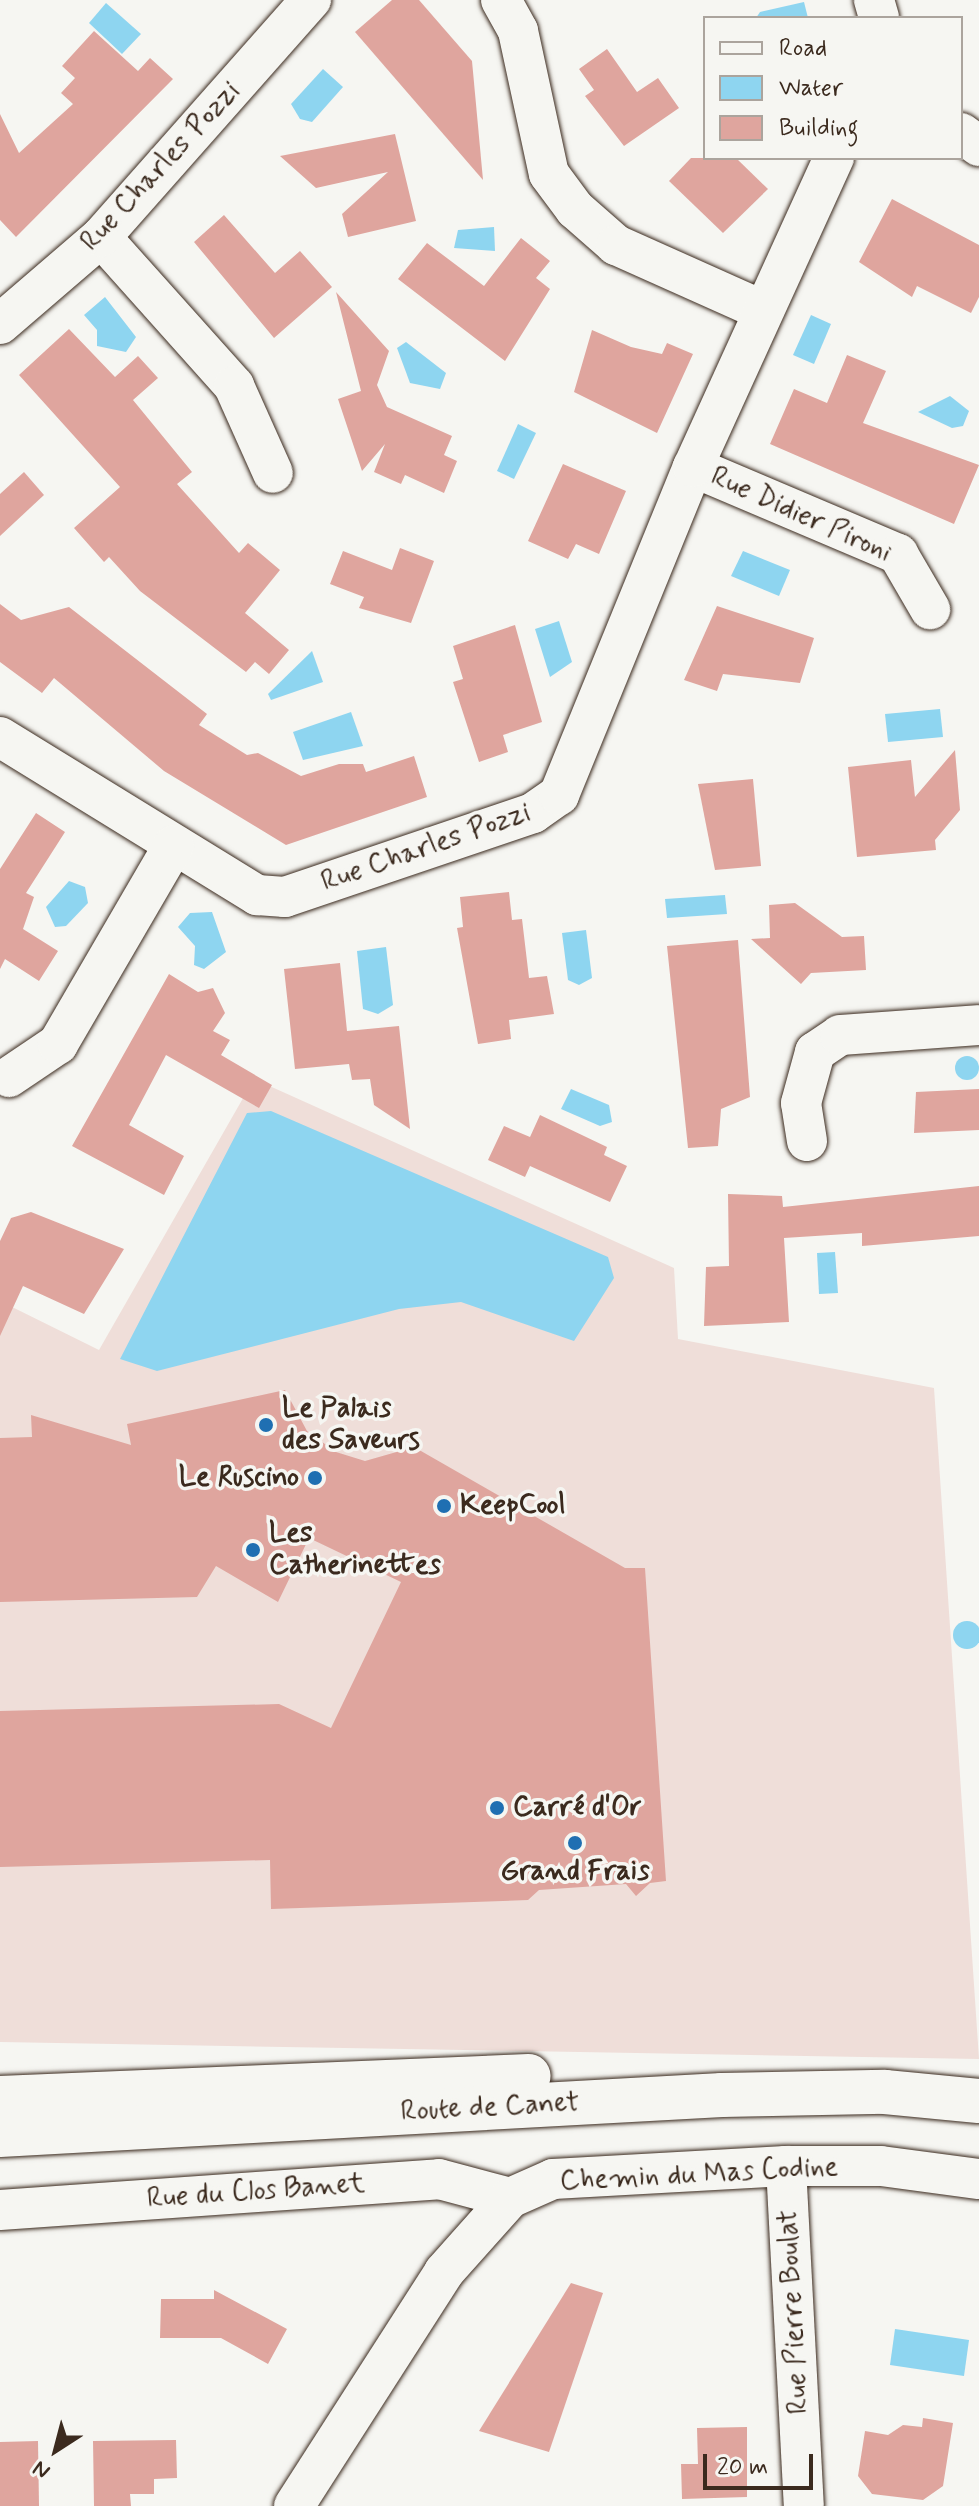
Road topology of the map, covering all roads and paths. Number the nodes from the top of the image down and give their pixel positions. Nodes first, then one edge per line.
1 (311, 0) edge
2 (501, 0) edge
3 (833, 160) edge
4 (101, 237) junction
5 (761, 310) junction
6 (0, 324) edge
7 (693, 467) junction
8 (273, 473) dead end
9 (930, 609) dead end
10 (0, 737) edge
11 (174, 845) junction
12 (979, 1025) edge
13 (9, 1077) dead end
14 (807, 1141) dead end
15 (979, 2076) edge
16 (0, 2098) edge
17 (979, 2101) edge
18 (0, 2135) edge
19 (786, 2166) junction
20 (979, 2179) edge
21 (510, 2198) junction
22 (0, 2210) edge
23 (294, 2506) edge
24 (804, 2506) edge

1 - 4 street, Rue Charles Pozzi
2 - 5 street
3 - 5 street, Rue Charles Pozzi
4 - 6 street, Rue Charles Pozzi
4 - 8 street
5 - 7 street, Rue Charles Pozzi
7 - 9 street, Rue Didier Pironi
7 - 11 street, Rue Charles Pozzi
10 - 11 street, Rue Charles Pozzi
11 - 13 street
12 - 14 street
15 - 16 main road, Route de Canet
17 - 18 main road, Route de Canet
19 - 20 street, Chemin du Mas Codine
19 - 21 street, Chemin du Mas Codine
19 - 24 street, Rue Pierre Boulat
21 - 22 street, Rue du Clos Banet
21 - 23 street, Chemin du Mas Codine

